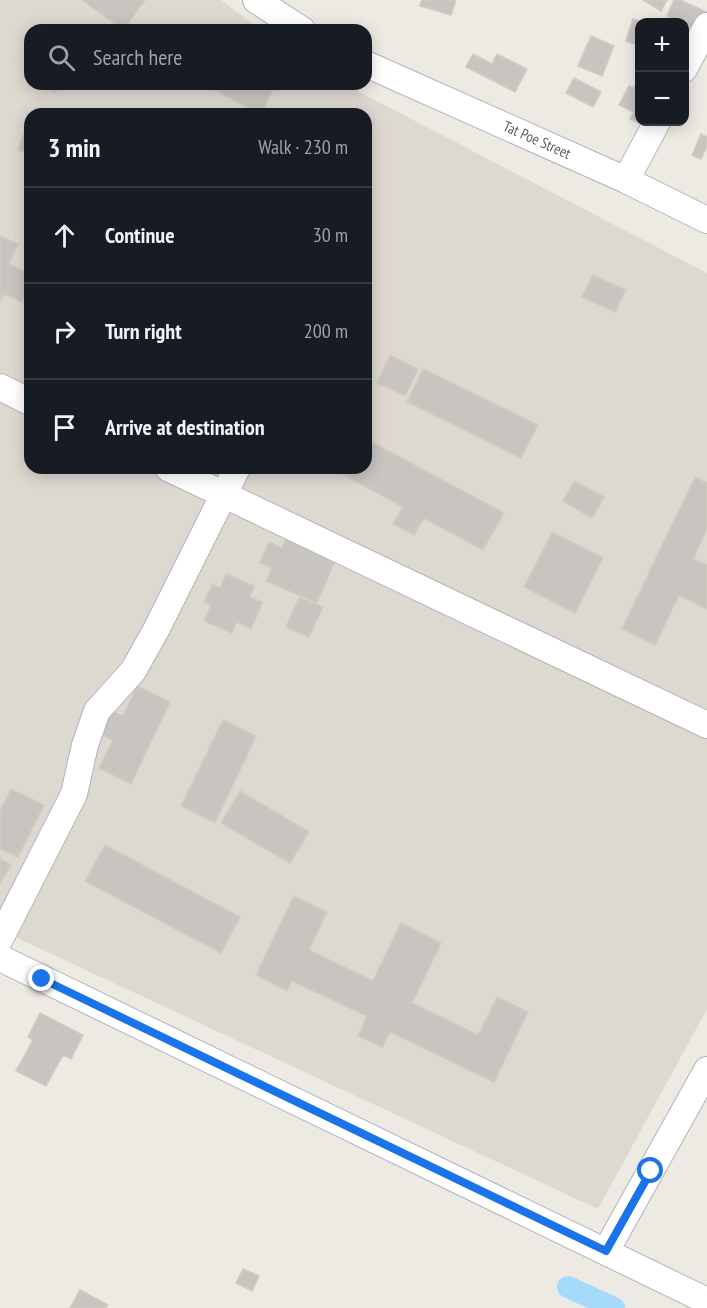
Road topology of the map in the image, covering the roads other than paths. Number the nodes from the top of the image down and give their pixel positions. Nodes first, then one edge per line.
1 (256, 0) edge
2 (293, 24) edge
3 (707, 26) edge
4 (689, 60) edge
5 (372, 67) edge
6 (655, 126) edge
7 (626, 180) junction
8 (707, 220) edge
9 (0, 387) edge
10 (24, 399) edge
11 (180, 474) edge
12 (234, 474) edge
13 (224, 495) junction
14 (707, 725) edge
15 (0, 939) edge
16 (0, 958) edge
17 (707, 1070) edge
18 (606, 1251) junction
19 (707, 1301) edge

1 - 2 street
3 - 4 street
5 - 7 street, Tat Poe Street
6 - 7 street
7 - 8 street, Tat Poe Street
9 - 10 street
11 - 13 street
12 - 13 street
13 - 14 street
13 - 15 street
16 - 18 street
17 - 18 street
18 - 19 street

